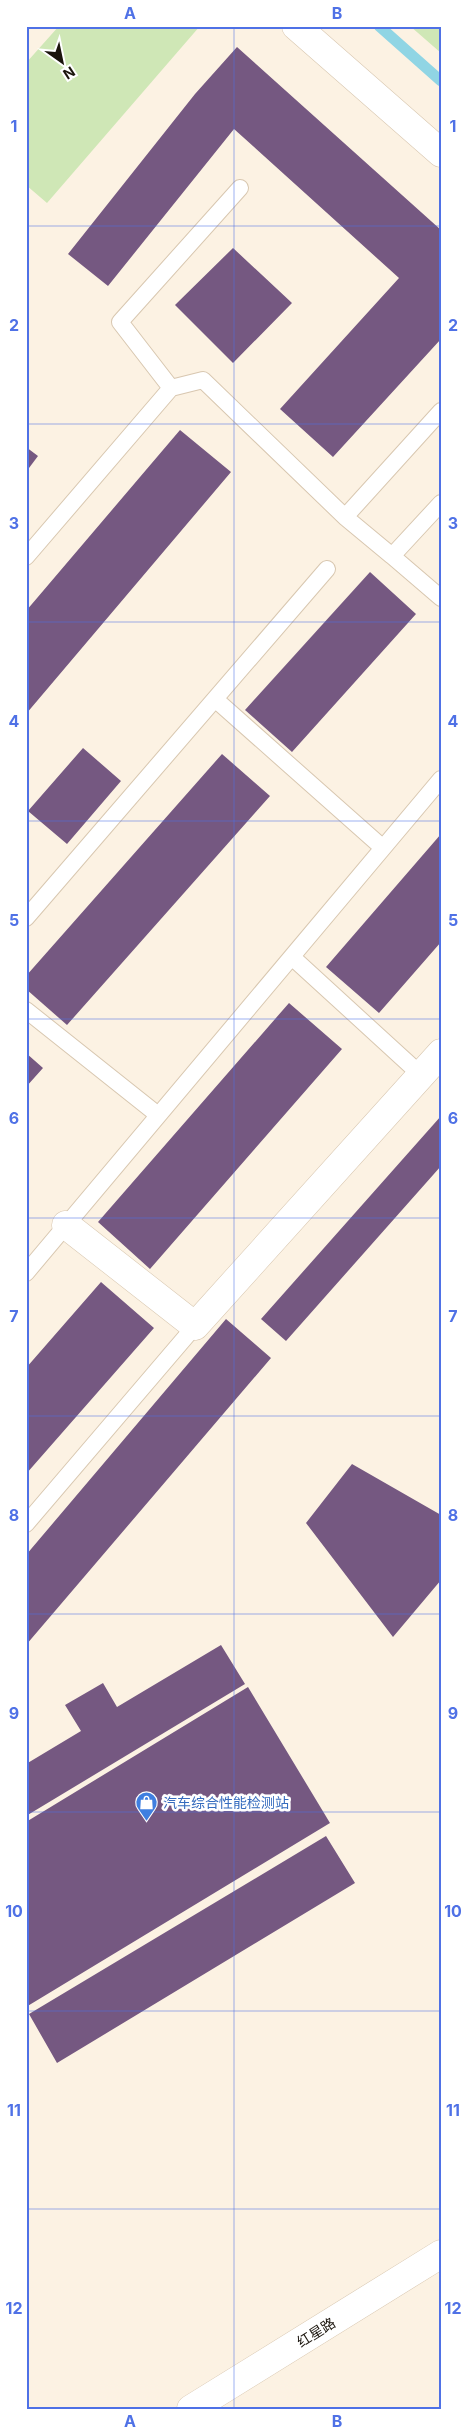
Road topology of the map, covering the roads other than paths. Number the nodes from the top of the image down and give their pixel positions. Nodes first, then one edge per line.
1 (296, 26) edge
2 (441, 154) edge
3 (240, 188) dead end
4 (171, 388) junction
5 (441, 411) edge
6 (441, 503) edge
7 (345, 517) junction
8 (392, 556) junction
9 (26, 557) edge
10 (327, 569) dead end
11 (441, 598) edge
12 (215, 699) junction
13 (441, 779) edge
14 (383, 848) junction
15 (26, 918) edge
16 (292, 956) junction
17 (26, 1010) edge
18 (441, 1053) edge
19 (421, 1075) junction
20 (158, 1115) junction
21 (66, 1225) junction
22 (26, 1273) edge
23 (195, 1326) junction
24 (26, 1524) edge
25 (441, 2254) edge
26 (191, 2409) edge

1 - 2 main road
3 - 4 lane
4 - 7 lane
4 - 9 lane
5 - 7 lane
6 - 8 lane
7 - 8 lane
8 - 11 lane
10 - 12 lane
12 - 14 lane
12 - 15 lane
13 - 14 lane
14 - 16 lane
16 - 19 lane
16 - 20 lane
17 - 20 lane
18 - 19 main road
19 - 23 main road
20 - 21 lane
21 - 22 lane
21 - 23 main road
23 - 24 lane
25 - 26 main road, 红星路

